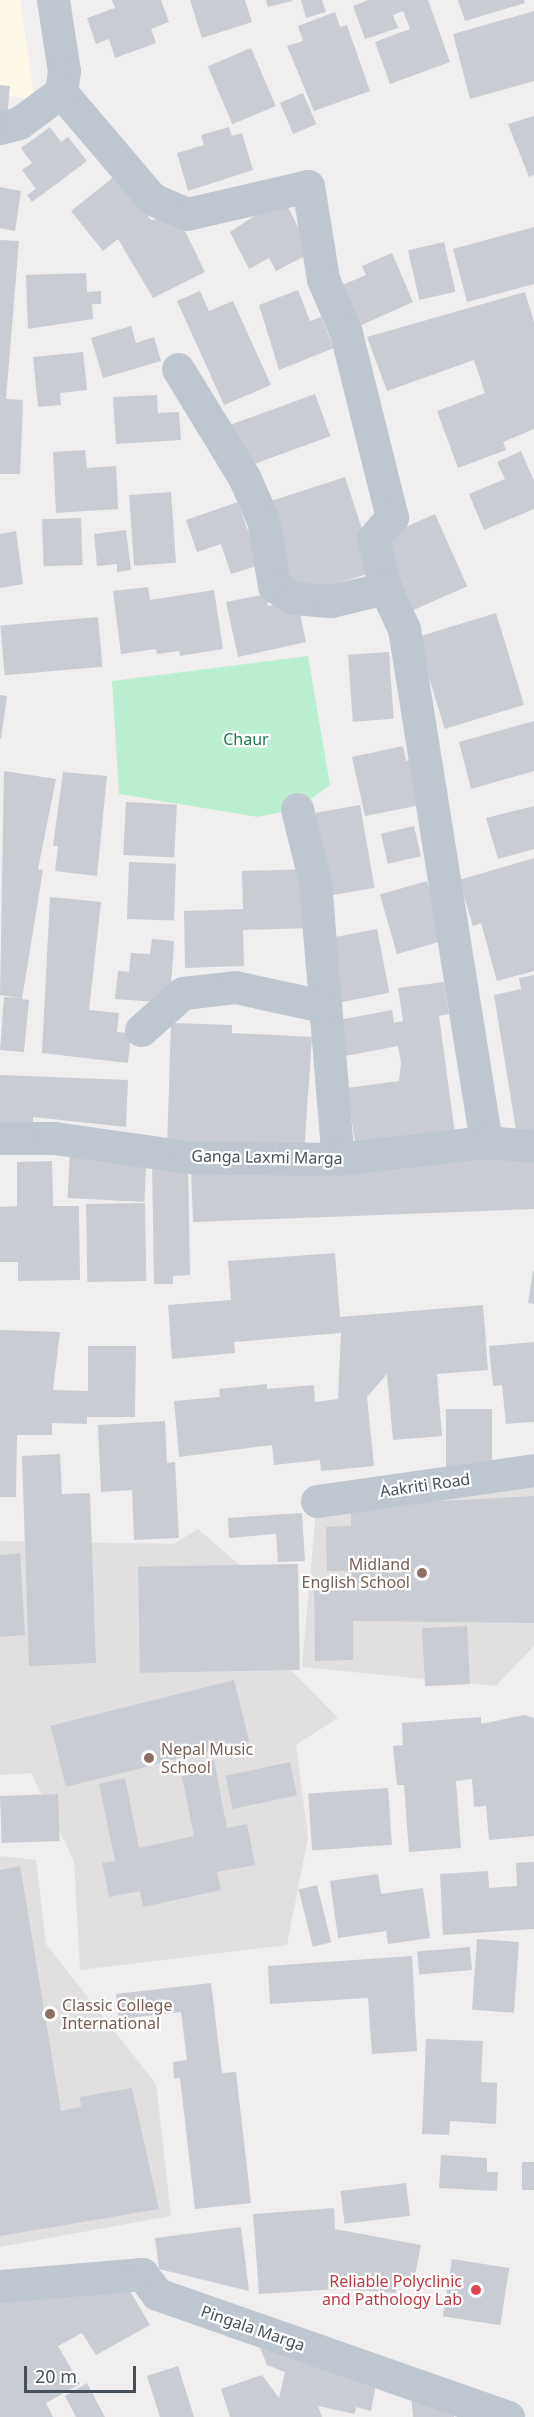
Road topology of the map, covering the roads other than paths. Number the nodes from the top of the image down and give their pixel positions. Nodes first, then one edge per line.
1 (53, 0) edge
2 (61, 92) junction
3 (0, 128) edge
4 (178, 369) dead end
5 (385, 588) junction
6 (297, 809) dead end
7 (322, 1006) junction
8 (141, 1030) dead end
9 (0, 1138) edge
10 (486, 1142) junction
11 (534, 1146) edge
12 (338, 1159) junction
13 (534, 1470) edge
14 (317, 1501) dead end
15 (0, 2286) edge
16 (508, 2417) edge

1 - 2 street
2 - 3 street
2 - 5 street
4 - 5 street
5 - 10 street
6 - 7 street
7 - 8 street
7 - 12 street
9 - 12 street, Ganga Laxmi Marga
10 - 11 street, Ganga Laxmi Marga
10 - 12 street, Ganga Laxmi Marga
13 - 14 street, Aakriti Road
15 - 16 street, Pingala Marga

